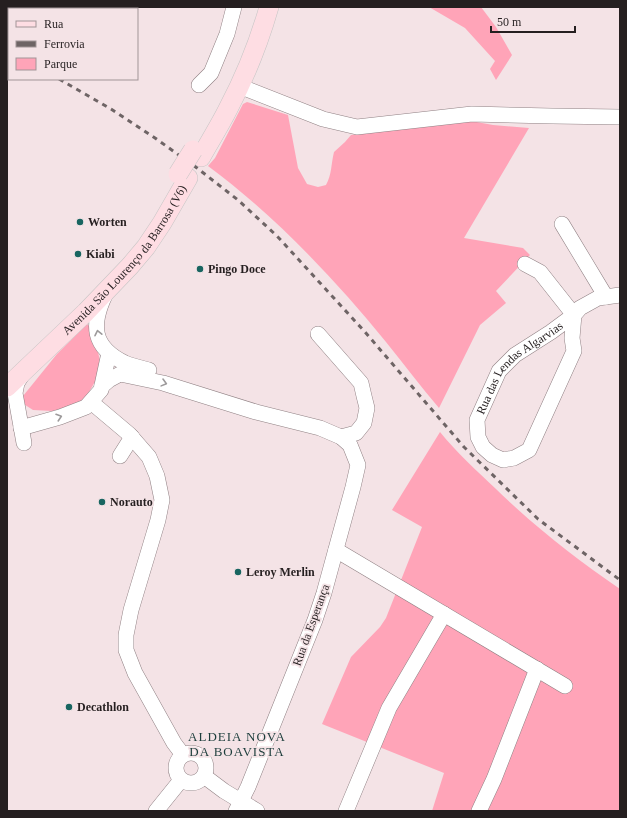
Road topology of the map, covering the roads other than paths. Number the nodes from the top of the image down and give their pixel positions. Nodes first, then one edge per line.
1 (234, 7) edge
2 (257, 7) edge
3 (269, 7) edge
4 (199, 85) dead end
5 (239, 86) junction
6 (620, 117) edge
7 (197, 153) junction
8 (183, 176) junction
9 (562, 224) dead end
10 (525, 264) dead end
11 (107, 291) junction
12 (613, 296) edge
13 (574, 315) junction
14 (318, 334) dead end
15 (108, 353) junction
16 (149, 370) dead end
17 (16, 371) edge
18 (102, 386) junction
19 (7, 387) edge
20 (91, 402) junction
21 (7, 413) edge
22 (364, 422) junction
23 (23, 435) junction
24 (132, 437) junction
25 (342, 437) junction
26 (120, 456) dead end
27 (358, 465) junction
28 (336, 550) junction
29 (444, 614) junction
30 (537, 669) junction
31 (565, 686) dead end
32 (183, 755) junction
33 (204, 776) junction
34 (182, 780) junction
35 (238, 806) edge
36 (156, 811) edge
37 (257, 811) edge
38 (346, 811) edge
39 (479, 811) edge

1 - 4 street
2 - 7 main road, Avenida São Lourenço da Barrosa (V6)
3 - 5 main road, Avenida São Lourenço da Barrosa (V6)
5 - 6 street
5 - 7 main road, Avenida São Lourenço da Barrosa (V6)
7 - 8 main road, Avenida São Lourenço da Barrosa (V6), bridge
8 - 11 main road, Avenida São Lourenço da Barrosa (V6)
8 - 17 main road, Avenida São Lourenço da Barrosa (V6)
9 - 12 street
10 - 13 street
15 -> 11 street
11 - 17 main road, Avenida São Lourenço da Barrosa (V6)
12 - 13 street, Rua das Lendas Algarvias
13 - 13 street, Rua das Lendas Algarvias
14 - 22 street
15 - 16 street
15 - 18 street
17 - 19 main road, Avenida São Lourenço da Barrosa (V6)
17 - 23 street
18 - 20 street
18 -> 25 street
23 -> 20 street
20 - 24 street
21 - 23 street
22 - 25 street
22 - 27 street, Rua da Esperança
24 - 26 street
24 - 32 street
25 - 27 street
27 - 28 street, Rua da Esperança
28 - 29 street
28 - 35 street, Rua da Esperança
29 - 30 street
29 - 38 street
30 - 31 street
30 - 39 street
32 - 33 street
32 - 34 street
33 - 34 street
33 - 35 street
34 - 36 street
35 - 37 street

